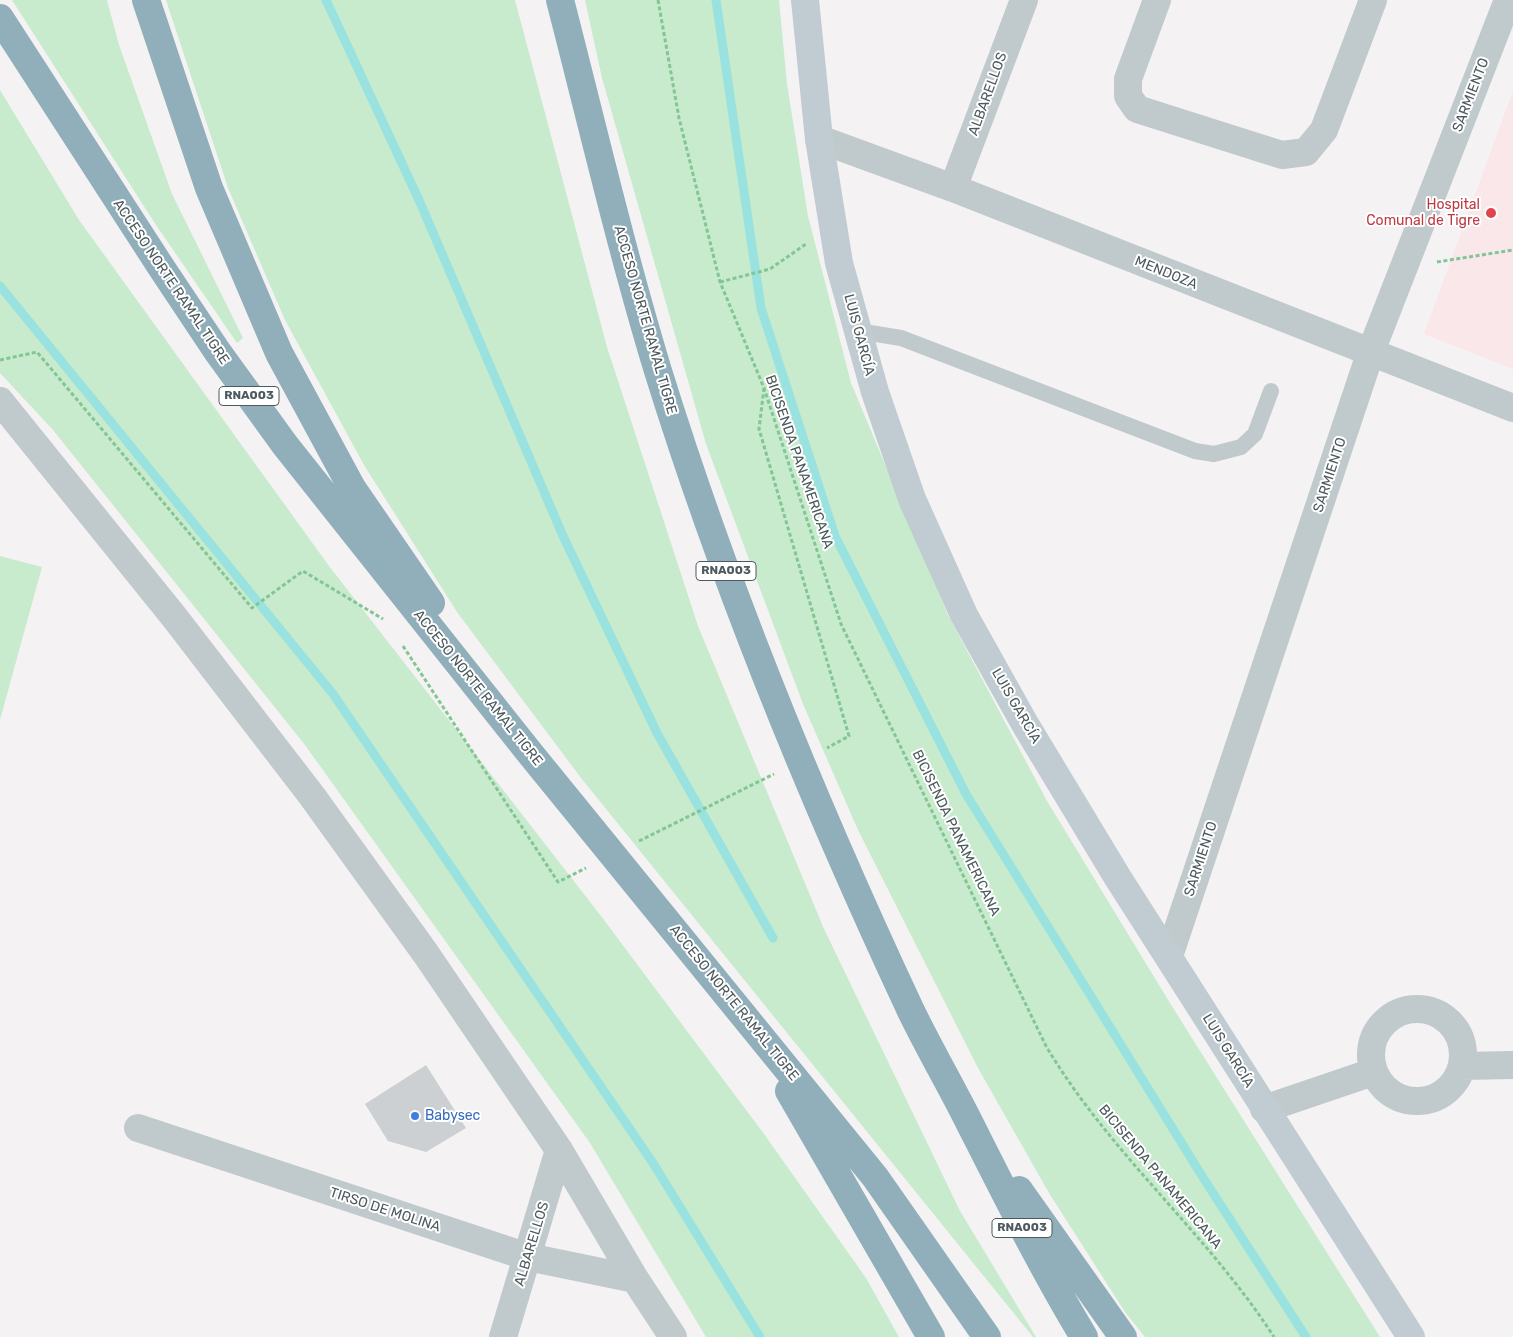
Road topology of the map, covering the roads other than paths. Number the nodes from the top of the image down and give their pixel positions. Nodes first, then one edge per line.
1 (146, 0) edge
2 (560, 0) edge
3 (805, 0) edge
4 (1024, 0) edge
5 (1158, 0) edge
6 (1373, 0) edge
7 (1508, 0) edge
8 (0, 18) edge
9 (819, 139) junction
10 (953, 188) junction
11 (858, 330) junction
12 (1370, 354) junction
13 (1270, 391) dead end
14 (0, 401) edge
15 (1513, 408) edge
16 (529, 752) junction
17 (1169, 956) junction
18 (752, 1024) junction
19 (1513, 1065) edge
20 (1462, 1066) junction
21 (1373, 1072) junction
22 (1264, 1109) junction
23 (966, 1116) junction
24 (138, 1128) dead end
25 (559, 1150) junction
26 (528, 1257) junction
27 (635, 1279) junction
28 (503, 1337) edge
29 (672, 1337) edge
30 (931, 1337) edge
31 (987, 1337) edge
32 (1084, 1337) edge
33 (1122, 1337) edge
34 (1411, 1337) edge

1 - 16 highway
2 - 23 highway, ACCESO NORTE RAMAL TIGRE / RNA003
3 - 9 street, LUIS GARCÍA
4 - 10 street, ALBARELLOS
5 - 6 street
7 - 12 street, SARMIENTO
8 - 16 highway, ACCESO NORTE RAMAL TIGRE / RNA003
9 - 10 street, MENDOZA
9 - 11 street, LUIS GARCÍA
10 - 12 street, MENDOZA
11 - 13 lane
11 - 17 street, LUIS GARCÍA
12 - 15 street, MENDOZA
12 - 17 street, SARMIENTO
14 - 25 street
16 - 18 highway, ACCESO NORTE RAMAL TIGRE / RNA003
17 - 22 street, LUIS GARCÍA
18 - 30 highway
18 - 31 highway, ACCESO NORTE RAMAL TIGRE / RNA003
19 - 20 street
20 - 21 street
20 - 21 street
21 - 22 street
22 - 34 street, LUIS GARCÍA
23 - 32 highway, ACCESO NORTE RAMAL TIGRE / RNA003
23 - 33 highway
24 - 26 street, TIRSO DE MOLINA
25 - 26 street, ALBARELLOS
25 - 27 street
26 - 27 street, TIRSO DE MOLINA
26 - 28 street, ALBARELLOS
27 - 29 street

